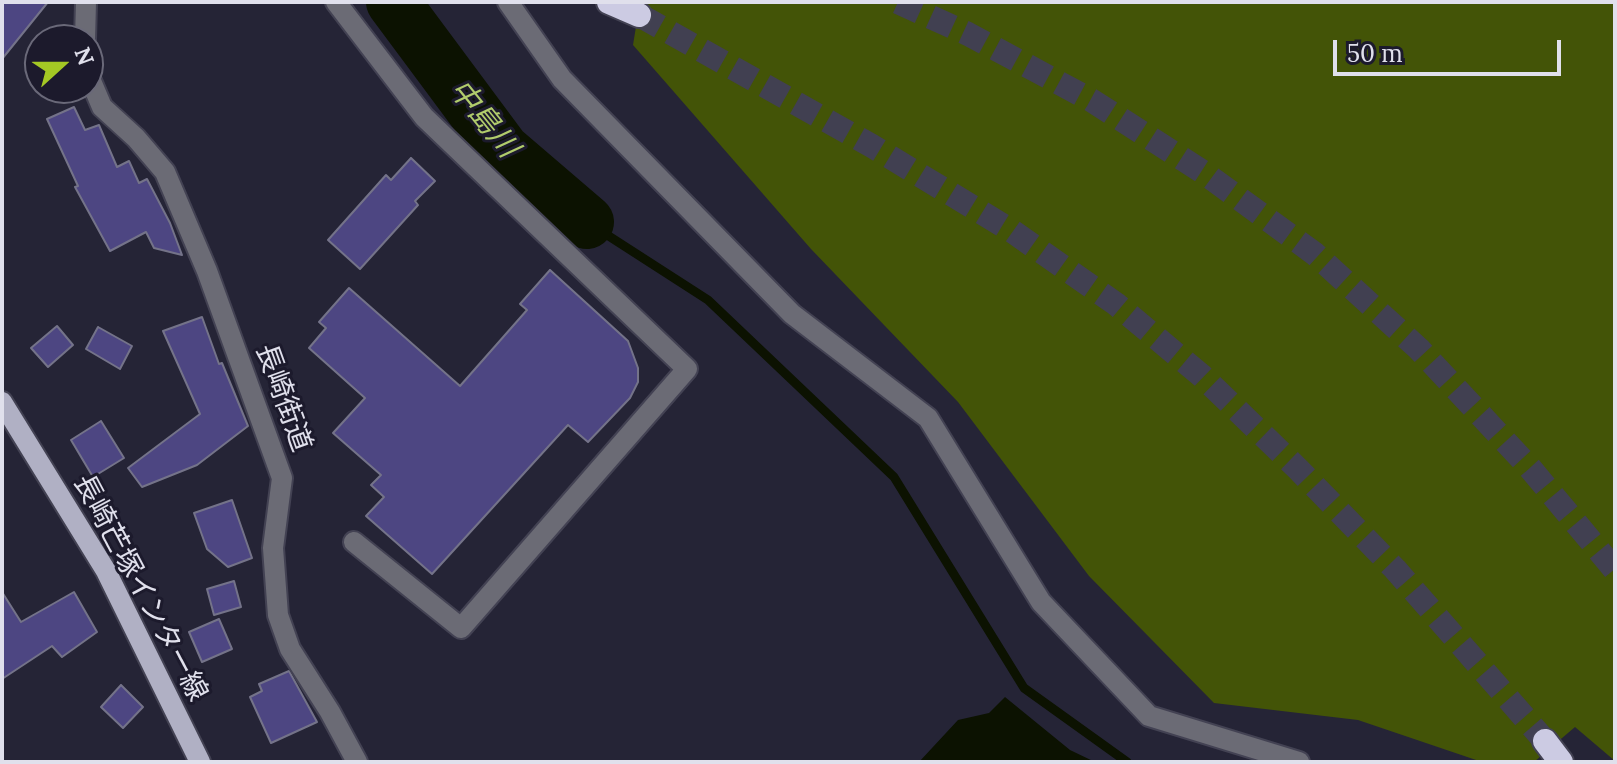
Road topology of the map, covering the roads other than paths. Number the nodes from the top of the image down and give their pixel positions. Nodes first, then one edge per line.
1 (86, 2) edge
2 (336, 2) edge
3 (508, 2) edge
4 (609, 2) edge
5 (639, 15) tunnel mouth
6 (85, 24) edge
7 (101, 104) edge
8 (2, 402) edge
9 (354, 542) dead end
10 (1545, 741) tunnel mouth
11 (200, 762) edge
12 (357, 762) edge
13 (1299, 762) edge
14 (1561, 762) edge

1 - 6 street
2 - 9 street
3 - 13 street
4 - 5 highway
7 - 12 street, 長崎街道
8 - 11 main road, 長崎芒塚インター線
10 - 14 highway

